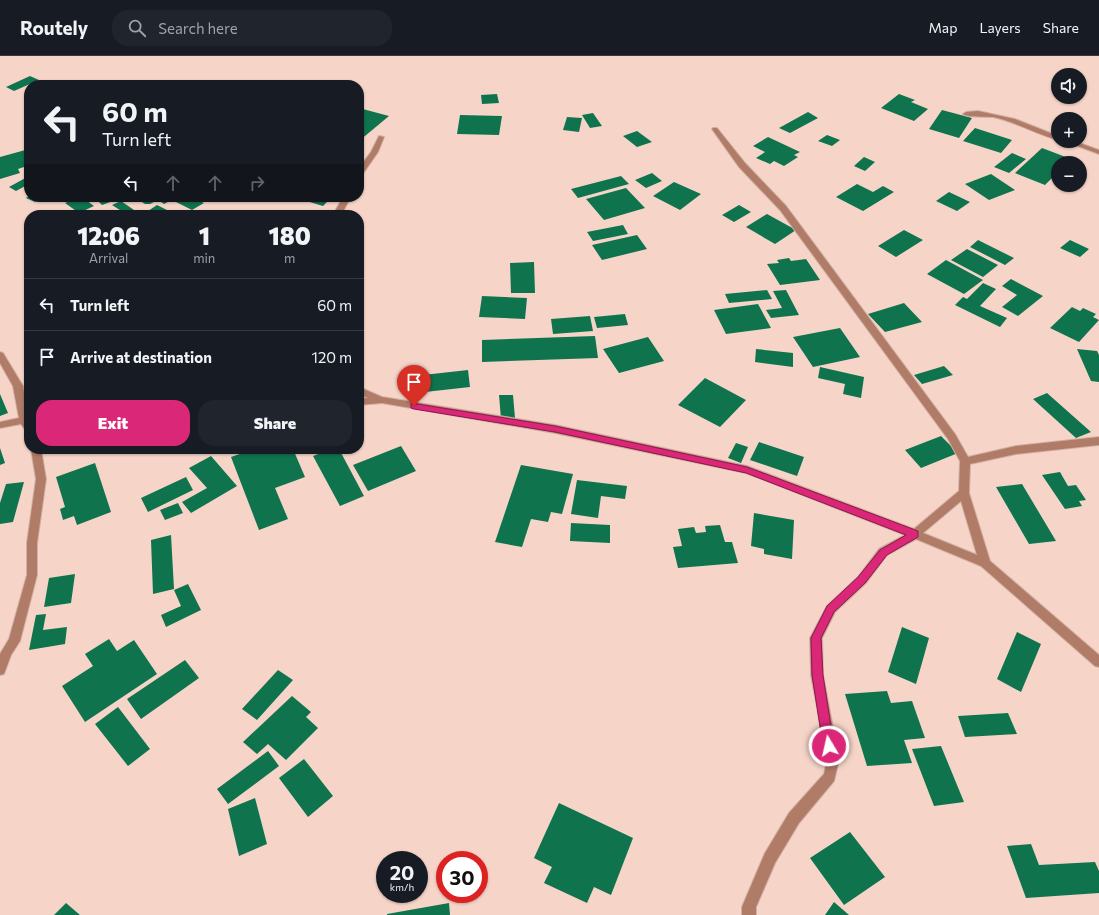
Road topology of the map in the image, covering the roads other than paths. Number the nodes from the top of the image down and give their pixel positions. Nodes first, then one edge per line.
1 (966, 114) dead end
2 (715, 129) dead end
3 (1051, 135) edge
4 (381, 137) dead end
5 (1087, 148) edge
6 (1099, 152) edge
7 (364, 166) edge
8 (0, 355) edge
9 (364, 392) edge
10 (382, 400) junction
11 (364, 402) edge
12 (24, 420) joint
13 (0, 425) edge
14 (1099, 441) edge
15 (37, 454) edge
16 (965, 461) junction
17 (964, 492) junction
18 (915, 534) junction
19 (985, 563) junction
20 (1099, 662) edge
21 (0, 670) edge
22 (749, 915) edge

1 - 3 street
2 - 16 street
4 - 7 street
5 - 6 street
8 - 12 street
9 - 10 street
10 - 11 street
10 - 18 street
12 - 13 street
14 - 16 street
15 - 21 street
16 - 17 street
17 - 18 street
17 - 19 street
18 - 19 street
18 - 22 street
19 - 20 street

